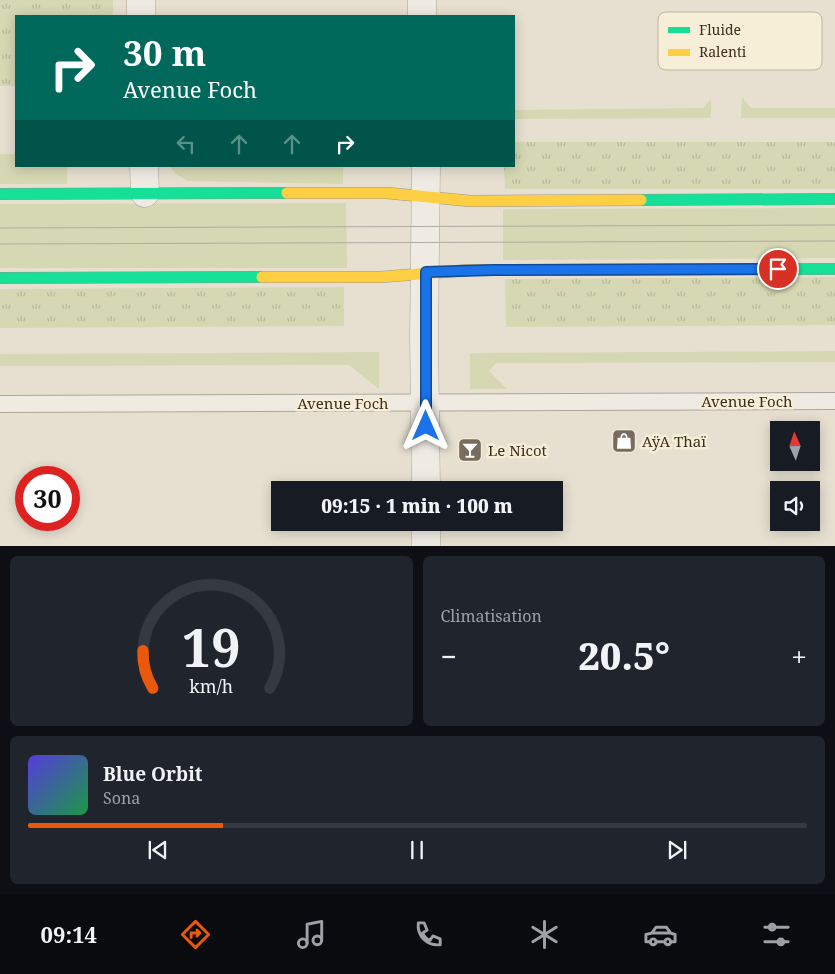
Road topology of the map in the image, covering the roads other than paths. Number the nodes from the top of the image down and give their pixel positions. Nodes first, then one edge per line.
1 (141, 0) edge
2 (422, 0) edge
3 (141, 15) edge
4 (422, 15) edge
5 (426, 167) edge
6 (145, 180) edge
7 (0, 194) edge
8 (426, 196) junction
9 (835, 199) edge
10 (835, 268) edge
11 (426, 272) junction
12 (0, 278) edge
13 (835, 400) edge
14 (425, 402) junction
15 (0, 404) edge
16 (426, 481) edge
17 (426, 531) edge
18 (426, 546) edge

1 - 3 street
2 - 4 street
5 - 8 street
6 - 7 street
6 - 8 street
8 - 9 street
8 - 11 street
10 - 11 street
11 - 12 street
11 - 14 street
13 - 14 lane, Avenue Foch
14 - 15 lane, Avenue Foch
14 - 16 street
17 - 18 street

